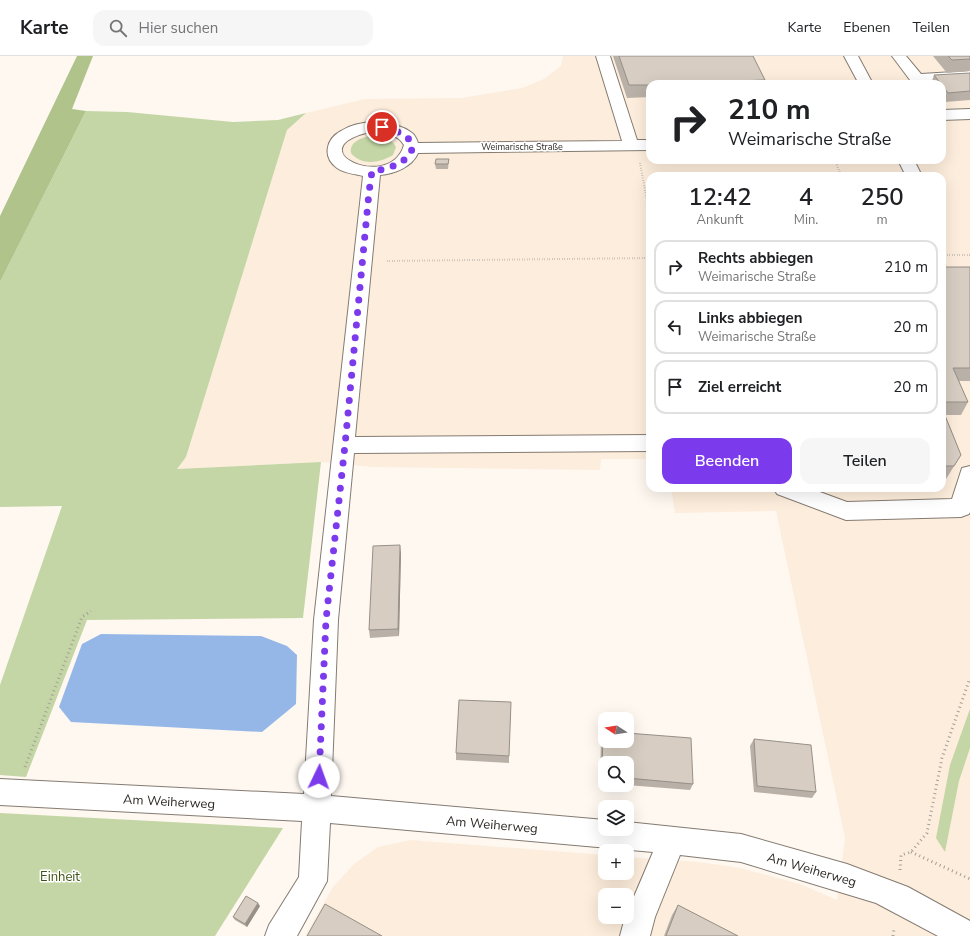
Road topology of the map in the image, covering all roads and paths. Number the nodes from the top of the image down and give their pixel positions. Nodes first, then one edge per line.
1 (603, 56) edge
2 (851, 56) edge
3 (899, 56) edge
4 (970, 75) edge
5 (864, 80) edge
6 (918, 80) edge
7 (928, 80) edge
8 (970, 114) edge
9 (946, 115) edge
10 (646, 147) edge
11 (412, 148) junction
12 (635, 152) junction
13 (372, 171) junction
14 (646, 199) edge
15 (970, 255) edge
16 (946, 256) edge
17 (646, 258) edge
18 (362, 261) junction
19 (646, 443) edge
20 (345, 445) junction
21 (970, 474) edge
22 (796, 492) edge
23 (91, 611) dead end
24 (970, 678) edge
25 (7, 793) edge
26 (318, 808) junction
27 (672, 840) junction
28 (970, 879) edge
29 (280, 936) edge
30 (635, 936) edge
31 (967, 936) edge

1 - 12 street
2 - 5 street
3 - 6 street
4 - 7 street
8 - 9 street
10 - 12 street, Weimarische Straße
11 - 12 street, Weimarische Straße
11 - 13 street
11 - 13 street
12 - 14 path
13 - 18 street
15 - 16 path
17 - 18 path
18 - 20 street
19 - 20 street
20 - 26 street
21 - 22 street
23 - 25 path
24 - 28 path
25 - 26 street, Am Weiherweg
26 - 27 street, Am Weiherweg
26 - 29 street
27 - 30 street
27 - 31 street, Am Weiherweg

